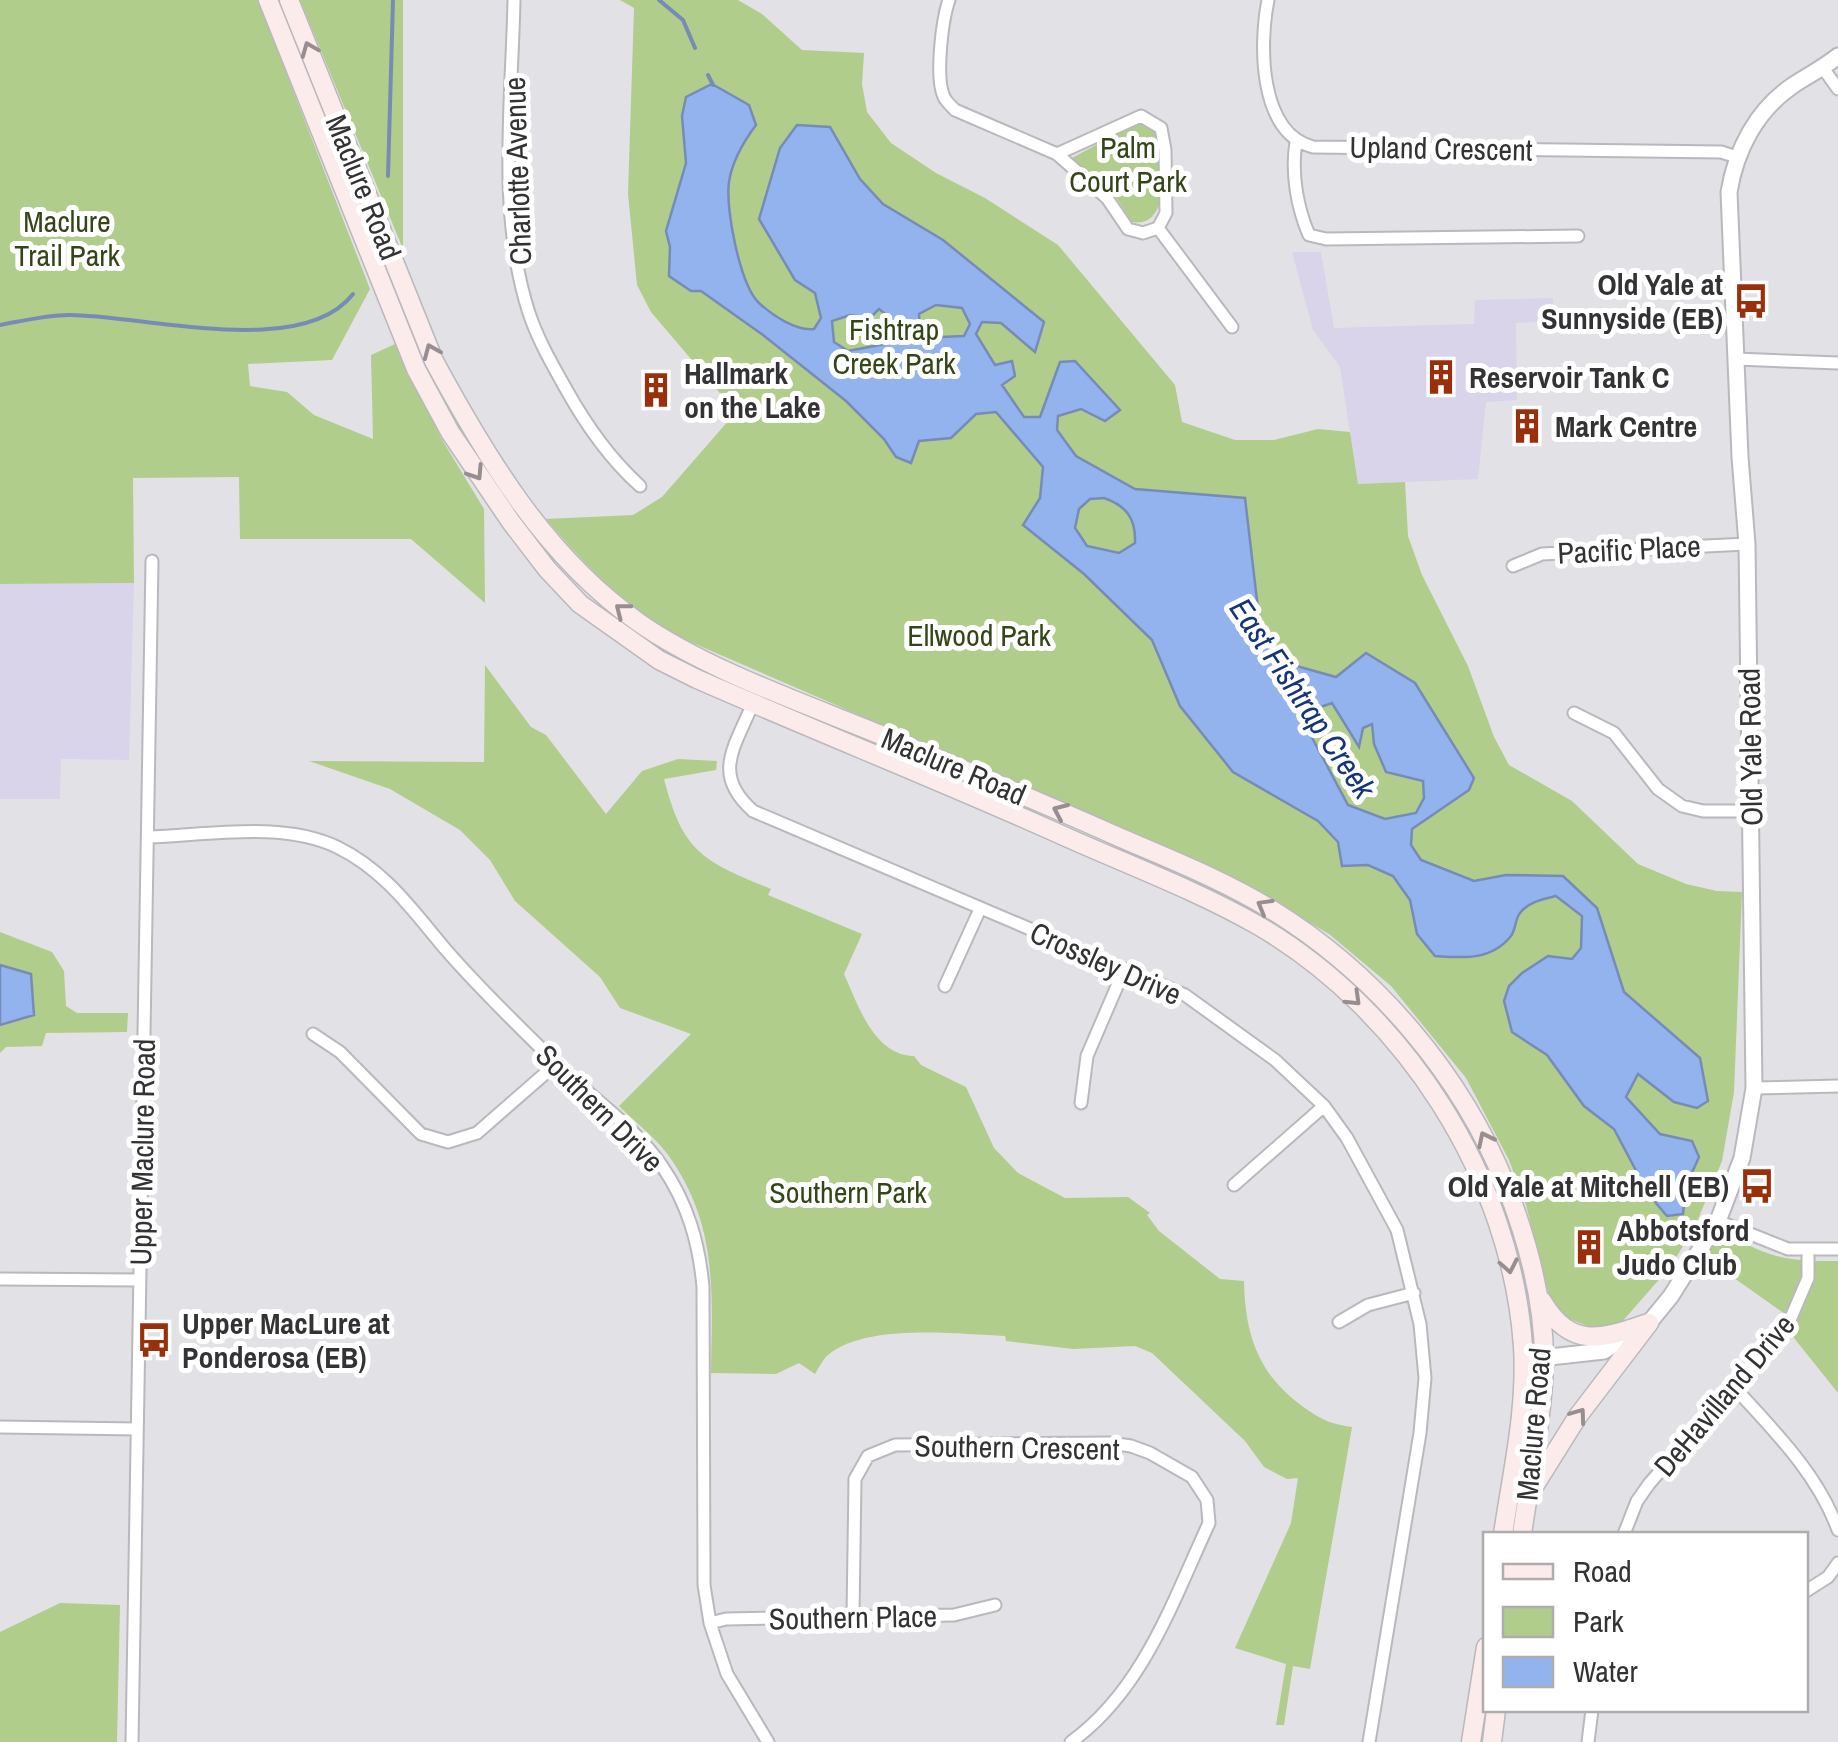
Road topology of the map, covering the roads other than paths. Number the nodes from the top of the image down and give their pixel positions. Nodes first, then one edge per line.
1 (268, 0) edge
2 (289, 0) edge
3 (514, 0) edge
4 (950, 0) edge
5 (1268, 0) edge
6 (1838, 56) edge
7 (1823, 68) junction
8 (1838, 88) edge
9 (1296, 142) junction
10 (1057, 154) junction
11 (1737, 157) junction
12 (1158, 228) junction
13 (1578, 236) dead end
14 (1232, 326) dead end
15 (1736, 359) junction
16 (1838, 363) edge
17 (640, 486) dead end
18 (1748, 544) junction
19 (152, 561) dead end
20 (1513, 566) dead end
21 (753, 704) junction
22 (1574, 713) dead end
23 (848, 721) junction
24 (1750, 810) junction
25 (149, 837) junction
26 (980, 908) junction
27 (1124, 970) junction
28 (945, 986) dead end
29 (313, 1034) dead end
30 (556, 1064) junction
31 (1838, 1086) edge
32 (1754, 1088) junction
33 (1081, 1104) dead end
34 (1324, 1106) junction
35 (1234, 1185) dead end
36 (1718, 1221) junction
37 (1838, 1248) edge
38 (1808, 1250) junction
39 (0, 1279) edge
40 (140, 1280) junction
41 (1414, 1292) junction
42 (1539, 1296) junction
43 (1340, 1322) dead end
44 (1648, 1323) junction
45 (1544, 1359) junction
46 (1524, 1360) junction
47 (1735, 1388) junction
48 (0, 1427) edge
49 (137, 1429) junction
50 (1527, 1497) junction
51 (1838, 1530) edge
52 (1503, 1532) edge
53 (1522, 1532) edge
54 (1625, 1532) edge
55 (1838, 1562) edge
56 (1808, 1591) edge
57 (995, 1605) dead end
58 (853, 1616) junction
59 (710, 1623) junction
60 (1483, 1666) edge
61 (1496, 1712) edge
62 (1592, 1712) edge
63 (132, 1742) edge
64 (768, 1742) edge
65 (1071, 1742) edge
66 (1370, 1742) edge
67 (1471, 1742) edge
68 (1492, 1742) edge
69 (1588, 1742) edge

1 -> 21 main road, Maclure Road
23 -> 2 main road, Maclure Road
3 - 17 street, Charlotte Avenue
4 - 10 street
5 - 9 street
6 - 7 street, Old Yale Road
7 - 8 street
7 - 11 street, Old Yale Road
9 - 11 street, Upland Crescent
9 - 13 street
10 - 12 street
10 - 12 street
11 - 15 street, Old Yale Road
12 - 14 street
15 - 16 street
15 - 18 street, Old Yale Road
18 - 20 street, Pacific Place
18 - 24 street, Old Yale Road
19 - 25 street, Upper Maclure Road
21 - 23 main road
21 - 26 street, Crossley Drive
21 -> 46 main road, Maclure Road
22 - 24 street
42 -> 23 main road, Maclure Road
24 - 32 street, Old Yale Road
25 - 30 street, Southern Drive
25 - 40 street, Upper Maclure Road
26 - 27 street, Crossley Drive
26 - 28 street
27 - 33 street
27 - 34 street, Crossley Drive
29 - 30 street
30 - 59 street, Southern Drive
31 - 32 street
32 - 36 street, Old Yale Road
34 - 35 street
34 - 41 street, Crossley Drive
36 - 38 street
36 - 44 street, Old Yale Road
37 - 38 street
38 - 47 street, DeHavilland Drive
39 - 40 street
40 - 49 street, Upper Maclure Road
41 - 43 street
41 - 66 street, Crossley Drive
42 - 44 main road
42 - 45 main road, Maclure Road
44 - 45 street, Old Yale Road
50 -> 44 main road
45 - 46 street, Old Yale Road
45 - 50 main road, Maclure Road
46 - 52 main road, Maclure Road
47 - 51 street
47 - 54 street, DeHavilland Drive
48 - 49 street
49 - 63 street, Upper Maclure Road
50 - 53 main road, Maclure Road
55 - 56 street
57 - 58 street, Southern Place
58 - 59 street, Southern Place
58 - 65 street, Southern Crescent
59 - 64 street, Southern Drive
60 - 67 main road
61 - 68 main road
62 - 69 street

